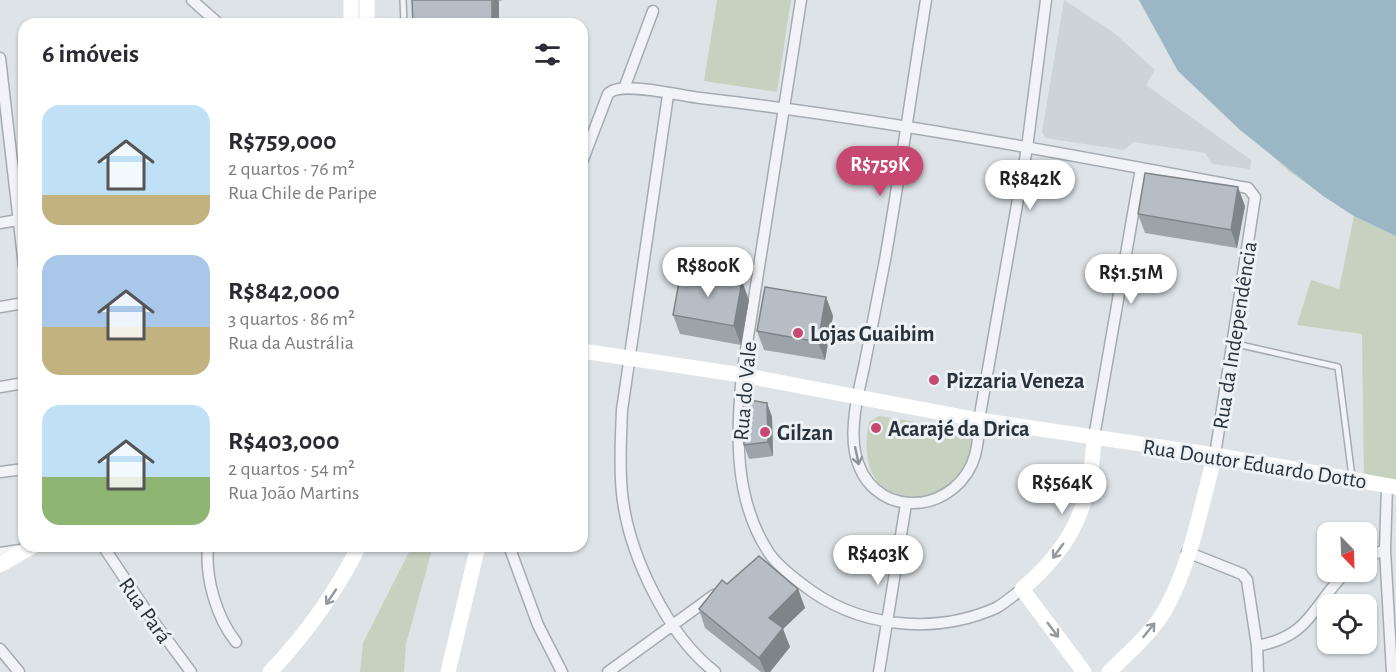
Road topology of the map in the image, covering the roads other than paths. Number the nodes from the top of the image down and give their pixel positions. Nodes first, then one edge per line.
1 (192, 0) edge
2 (206, 0) edge
3 (351, 0) edge
4 (367, 0) edge
5 (403, 0) edge
6 (801, 0) edge
7 (926, 0) edge
8 (1046, 0) edge
9 (653, 11) dead end
10 (207, 13) junction
11 (212, 18) edge
12 (351, 18) edge
13 (367, 18) edge
14 (404, 18) edge
15 (0, 58) edge
16 (626, 86) junction
17 (668, 95) junction
18 (785, 108) junction
19 (906, 126) junction
20 (5, 139) edge
21 (588, 146) edge
22 (1027, 148) junction
23 (1141, 168) junction
24 (18, 220) joint
25 (0, 223) edge
26 (18, 304) edge
27 (0, 306) edge
28 (1232, 343) junction
29 (588, 352) edge
30 (630, 360) junction
31 (742, 375) junction
32 (18, 384) edge
33 (0, 387) edge
34 (857, 398) junction
35 (979, 420) junction
36 (1094, 437) junction
37 (1215, 455) junction
38 (18, 470) edge
39 (0, 472) edge
40 (1352, 478) junction
41 (1391, 486) edge
42 (906, 504) junction
43 (18, 550) edge
44 (1385, 550) junction
45 (23, 552) edge
46 (107, 552) edge
47 (209, 552) edge
48 (356, 552) edge
49 (477, 552) edge
50 (511, 552) edge
51 (1187, 552) junction
52 (0, 553) edge
53 (1377, 553) edge
54 (0, 565) edge
55 (1338, 582) edge
56 (725, 587) edge
57 (1022, 589) junction
58 (887, 623) junction
59 (673, 628) junction
60 (236, 642) dead end
61 (1257, 646) junction
62 (0, 649) edge
63 (19, 672) edge
64 (191, 672) edge
65 (270, 672) edge
66 (448, 672) edge
67 (562, 672) edge
68 (608, 672) edge
69 (716, 672) edge
70 (879, 672) edge
71 (1084, 672) edge
72 (1109, 672) edge
73 (1258, 672) edge
74 (1392, 672) edge

1 - 10 street
2 - 10 street
3 - 12 main road
4 - 13 main road
5 - 14 lane
6 - 18 street, Rua do Vale
7 - 19 street
8 - 22 street
9 - 16 street
10 - 11 street
15 - 20 street
16 - 17 street
16 - 21 street
17 - 18 street
17 - 30 street
18 - 19 street
18 - 31 street, Rua do Vale
19 - 22 street
19 - 34 street
20 - 24 street
22 - 23 street
22 - 35 street
23 - 28 street, Rua da Independência
23 - 36 street, Rua do Vale
24 - 25 street
26 - 27 street
28 - 37 street, Rua da Independência
28 - 40 lane
29 - 30 main road, Rua Doutor Eduardo Dotto
30 - 31 main road, Rua Doutor Eduardo Dotto
30 - 59 street
31 - 34 main road, Rua Doutor Eduardo Dotto
31 - 58 street, Rua do Vale
32 - 33 street
34 - 35 main road, Rua Doutor Eduardo Dotto
34 -> 42 street
35 - 36 main road, Rua Doutor Eduardo Dotto
35 - 42 street
36 - 37 main road, Rua Doutor Eduardo Dotto
36 -> 57 main road, Rua do Vale
37 - 40 main road, Rua Doutor Eduardo Dotto
37 - 51 main road, Rua da Independência
38 - 39 street
40 - 41 main road, Rua Doutor Eduardo Dotto
41 - 44 street
42 - 58 street
43 - 52 street
44 - 53 street
44 - 74 street
45 - 54 main road
46 - 64 street, Rua Pará
47 - 60 street
48 -> 65 main road
49 - 66 main road
50 - 67 street
51 - 61 street
72 -> 51 main road, Rua da Independência
55 - 61 street
56 - 59 street
57 - 58 street, Rua do Vale
57 -> 71 main road
58 - 70 street
59 - 68 street
59 - 69 street
61 - 73 street
62 - 63 street

